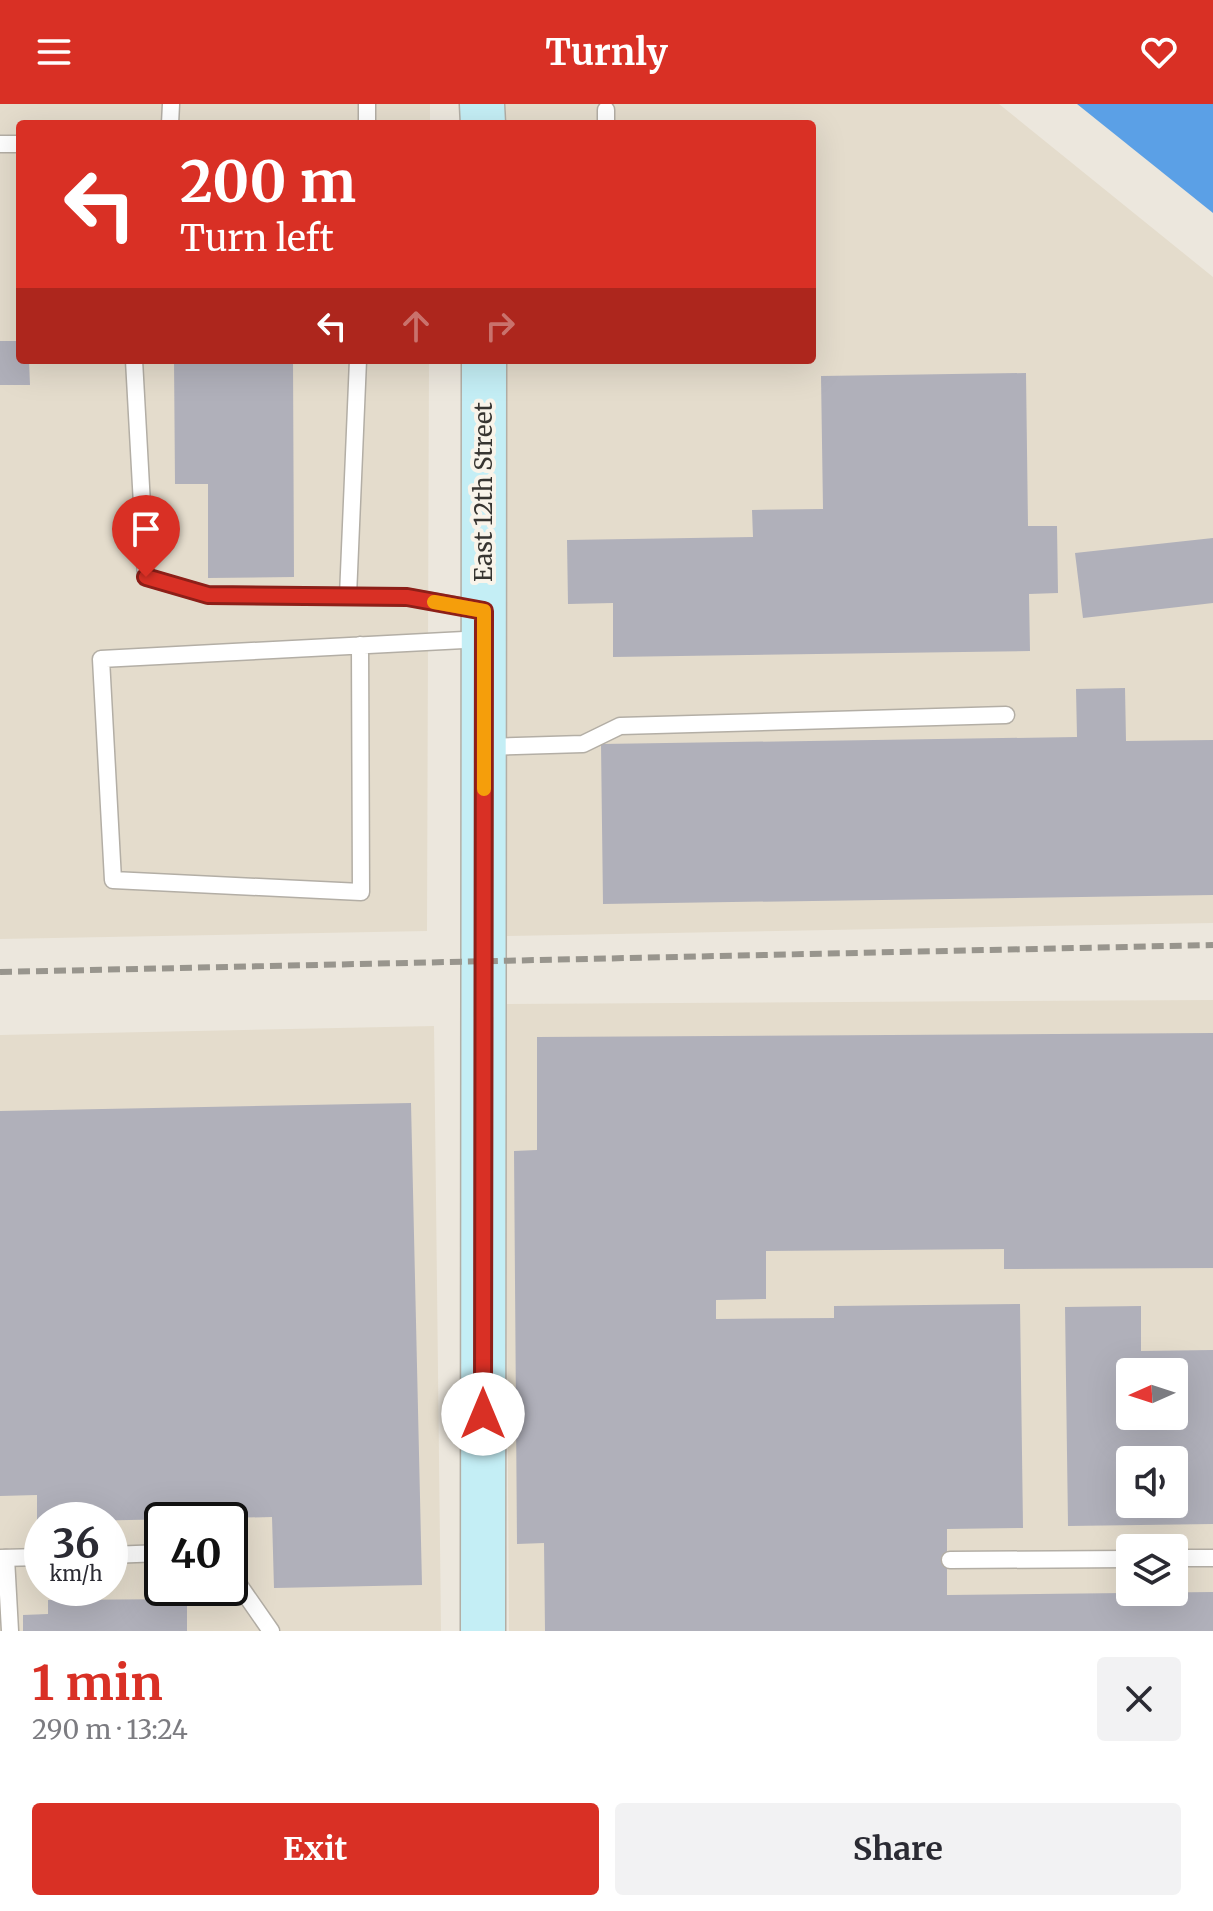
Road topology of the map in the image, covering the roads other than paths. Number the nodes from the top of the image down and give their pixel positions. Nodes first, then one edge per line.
1 (134, 364) edge
2 (358, 364) edge
3 (484, 364) edge
4 (348, 596) junction
5 (484, 625) junction
6 (360, 645) junction
7 (1006, 715) dead end
8 (484, 747) junction
9 (24, 1557) edge
10 (3, 1558) edge
11 (1188, 1558) edge
12 (1213, 1558) edge
13 (1116, 1559) edge
14 (950, 1560) dead end
15 (248, 1598) edge
16 (10, 1631) edge
17 (271, 1631) edge
18 (483, 1631) edge

1 - 4 lane
2 - 4 lane
3 - 5 street, East 12th Street
4 - 5 lane
5 - 6 lane
5 - 8 street, East 12th Street
6 - 6 lane
7 - 8 lane
8 - 18 street, East 12th Street
9 - 10 lane
10 - 16 lane
11 - 12 lane
13 - 14 lane
15 - 17 lane

